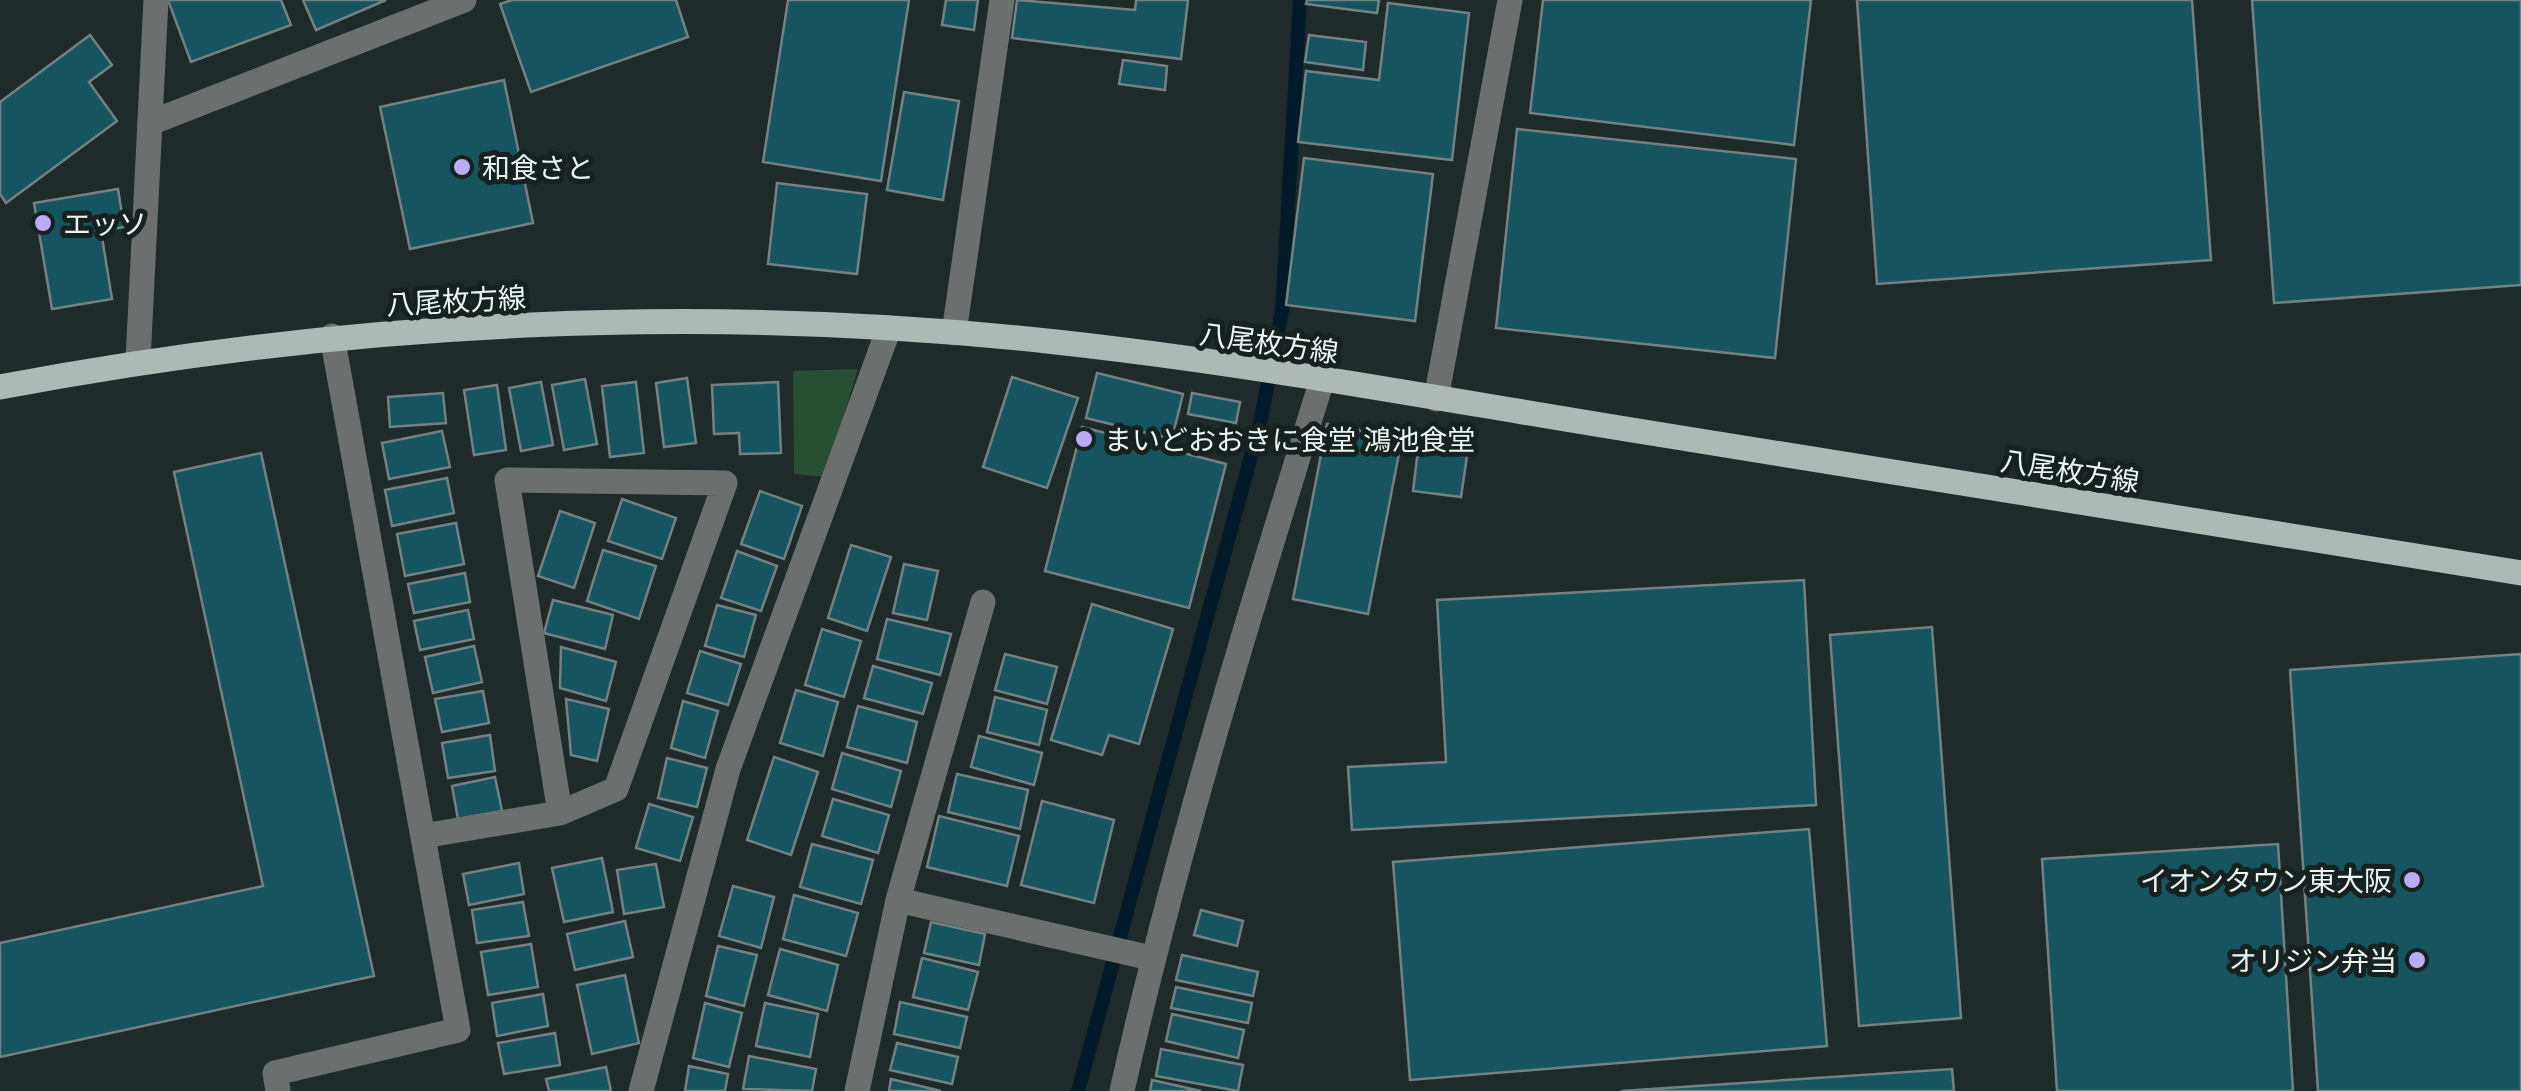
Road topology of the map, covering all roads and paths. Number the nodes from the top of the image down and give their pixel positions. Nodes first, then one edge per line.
1 (156, 0) edge
2 (464, 0) edge
3 (1002, 0) edge
4 (1510, 0) edge
5 (150, 123) junction
6 (889, 328) junction
7 (954, 333) junction
8 (332, 336) junction
9 (138, 361) junction
10 (1312, 378) junction
11 (0, 387) edge
12 (1436, 399) junction
13 (2521, 573) edge
14 (983, 602) dead end
15 (560, 812) junction
16 (423, 836) junction
17 (898, 900) junction
18 (1148, 958) junction
19 (278, 1091) edge
20 (641, 1091) edge
21 (856, 1091) edge
22 (1122, 1091) edge

1 - 5 street
2 - 5 street
3 - 7 street
4 - 12 street
5 - 9 street
6 - 7 main road, 八尾枚方線
6 - 8 main road, 八尾枚方線
6 - 20 street
7 - 10 main road, 八尾枚方線
8 - 9 main road, 八尾枚方線
8 - 16 street
9 - 11 main road, 八尾枚方線
10 - 12 main road, 八尾枚方線
10 - 18 street
12 - 13 main road, 八尾枚方線
14 - 17 street
15 - 15 street
15 - 16 street
16 - 19 street
17 - 18 street
17 - 21 street
18 - 22 street

